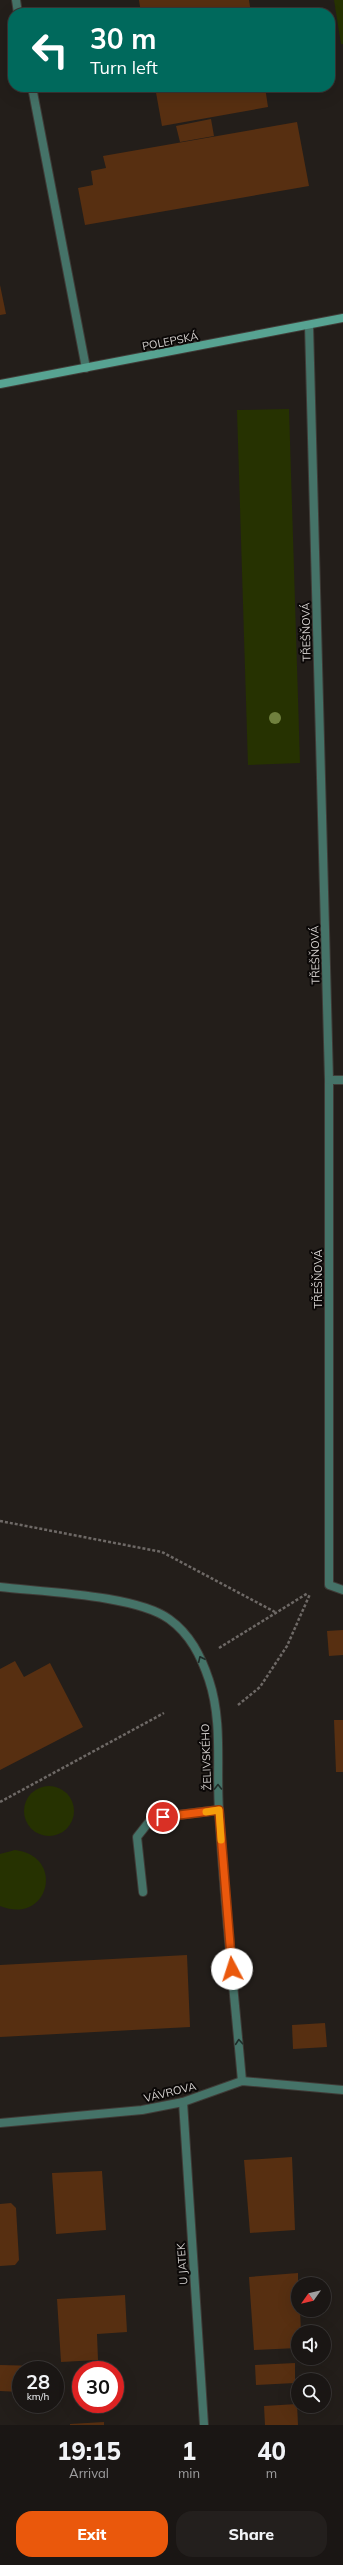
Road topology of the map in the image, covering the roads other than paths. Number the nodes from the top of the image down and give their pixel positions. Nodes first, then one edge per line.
1 (33, 92) edge
2 (343, 318) edge
3 (309, 325) junction
4 (86, 368) junction
5 (0, 384) edge
6 (329, 1080) junction
7 (343, 1080) edge
8 (0, 1586) edge
9 (343, 1590) edge
10 (219, 1810) junction
11 (144, 1892) dead end
12 (242, 2081) junction
13 (343, 2090) edge
14 (183, 2102) junction
15 (0, 2123) edge
16 (204, 2425) edge

1 - 4 street
2 - 3 main road, POLEPSKÁ
3 - 4 main road, POLEPSKÁ
3 - 6 street, TŘEŠŇOVÁ
4 - 5 main road, POLEPSKÁ
6 - 7 street
6 - 9 street, TŘEŠŇOVÁ
10 -> 8 street, ŽELIVSKÉHO
10 - 11 street
12 -> 10 street, ŽELIVSKÉHO
12 - 13 street, VÁVROVA
12 - 14 street, VÁVROVA
14 - 15 street, VÁVROVA
14 - 16 street, U JATEK

